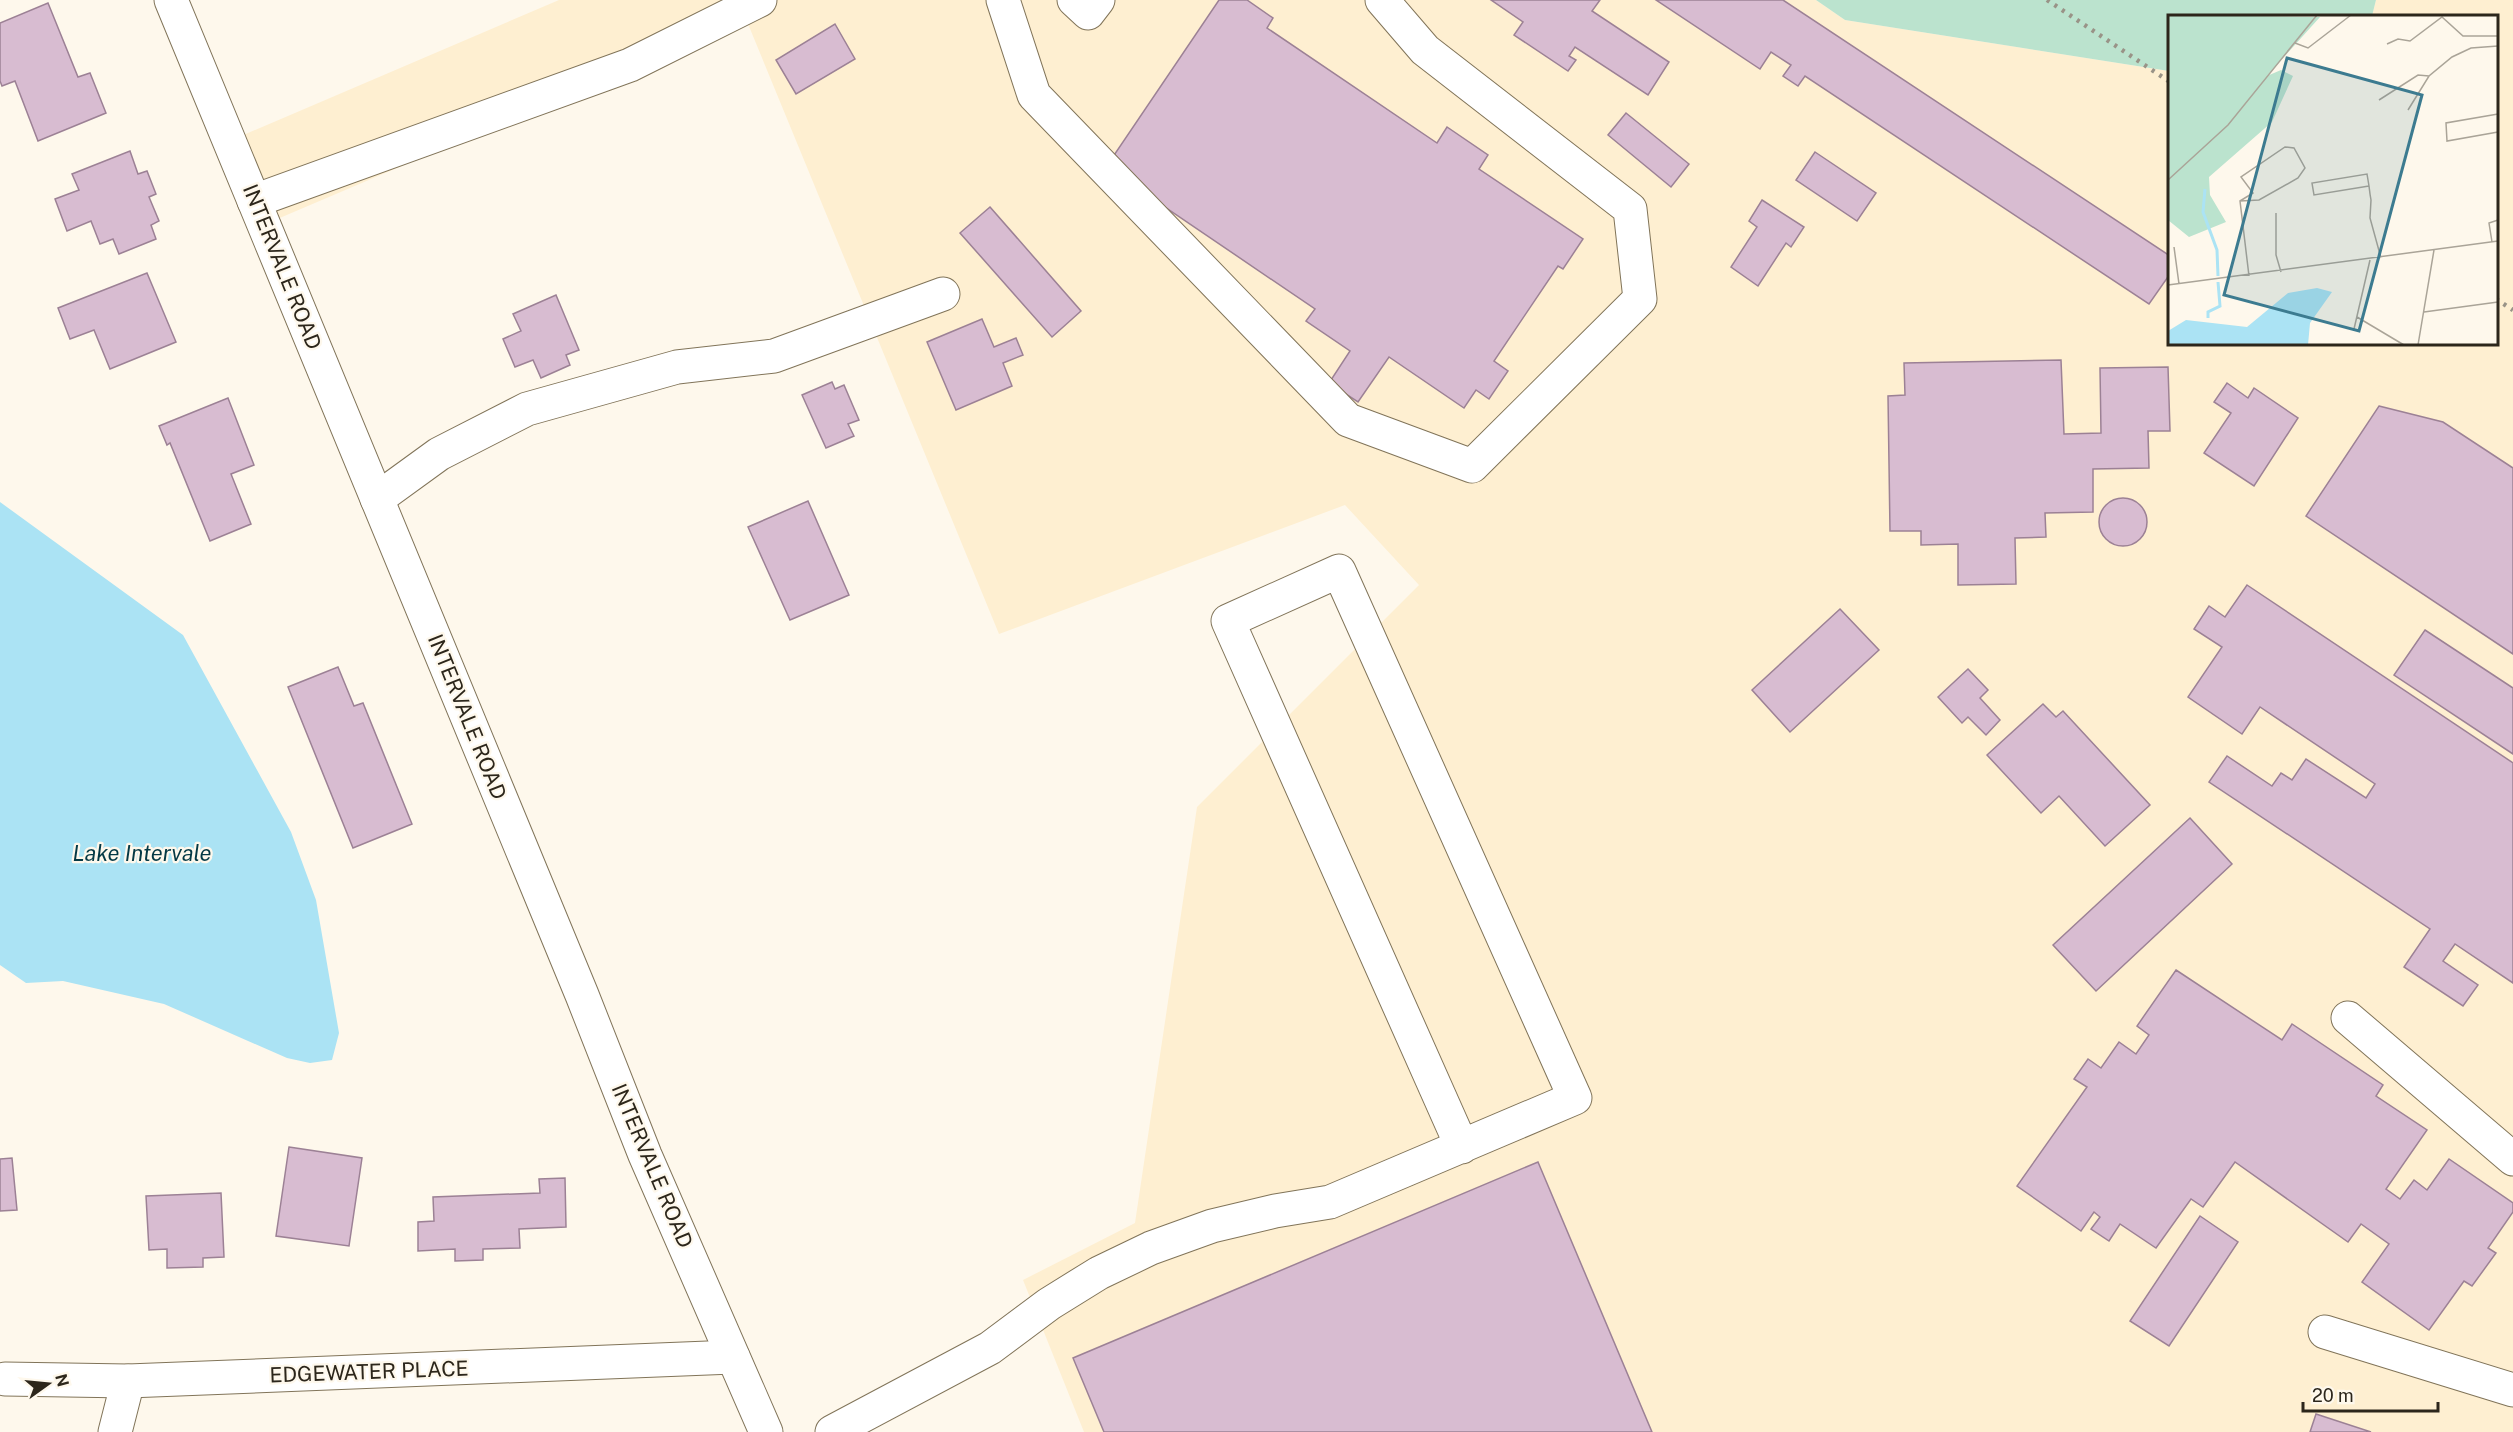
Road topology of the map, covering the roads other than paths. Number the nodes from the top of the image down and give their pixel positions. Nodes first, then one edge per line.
1 (171, 0) edge
2 (760, 0) edge
3 (1003, 0) edge
4 (1074, 0) edge
5 (1098, 0) edge
6 (1383, 0) edge
7 (254, 201) junction
8 (944, 294) dead end
9 (377, 499) junction
10 (2348, 1018) dead end
11 (1462, 1147) junction
12 (2513, 1159) edge
13 (2325, 1332) dead end
14 (733, 1357) junction
15 (5, 1379) dead end
16 (128, 1381) junction
17 (2513, 1390) edge
18 (115, 1432) edge
19 (766, 1432) edge
20 (832, 1432) edge

1 - 7 street, INTERVALE ROAD
2 - 7 street
3 - 6 street
4 - 5 street
7 - 9 street, INTERVALE ROAD
8 - 9 street
9 - 14 street, INTERVALE ROAD
10 - 12 street
11 - 11 street
11 - 20 street
13 - 17 street
14 - 16 street, EDGEWATER PLACE
14 - 19 street, INTERVALE ROAD
15 - 16 street, EDGEWATER PLACE
16 - 18 street

